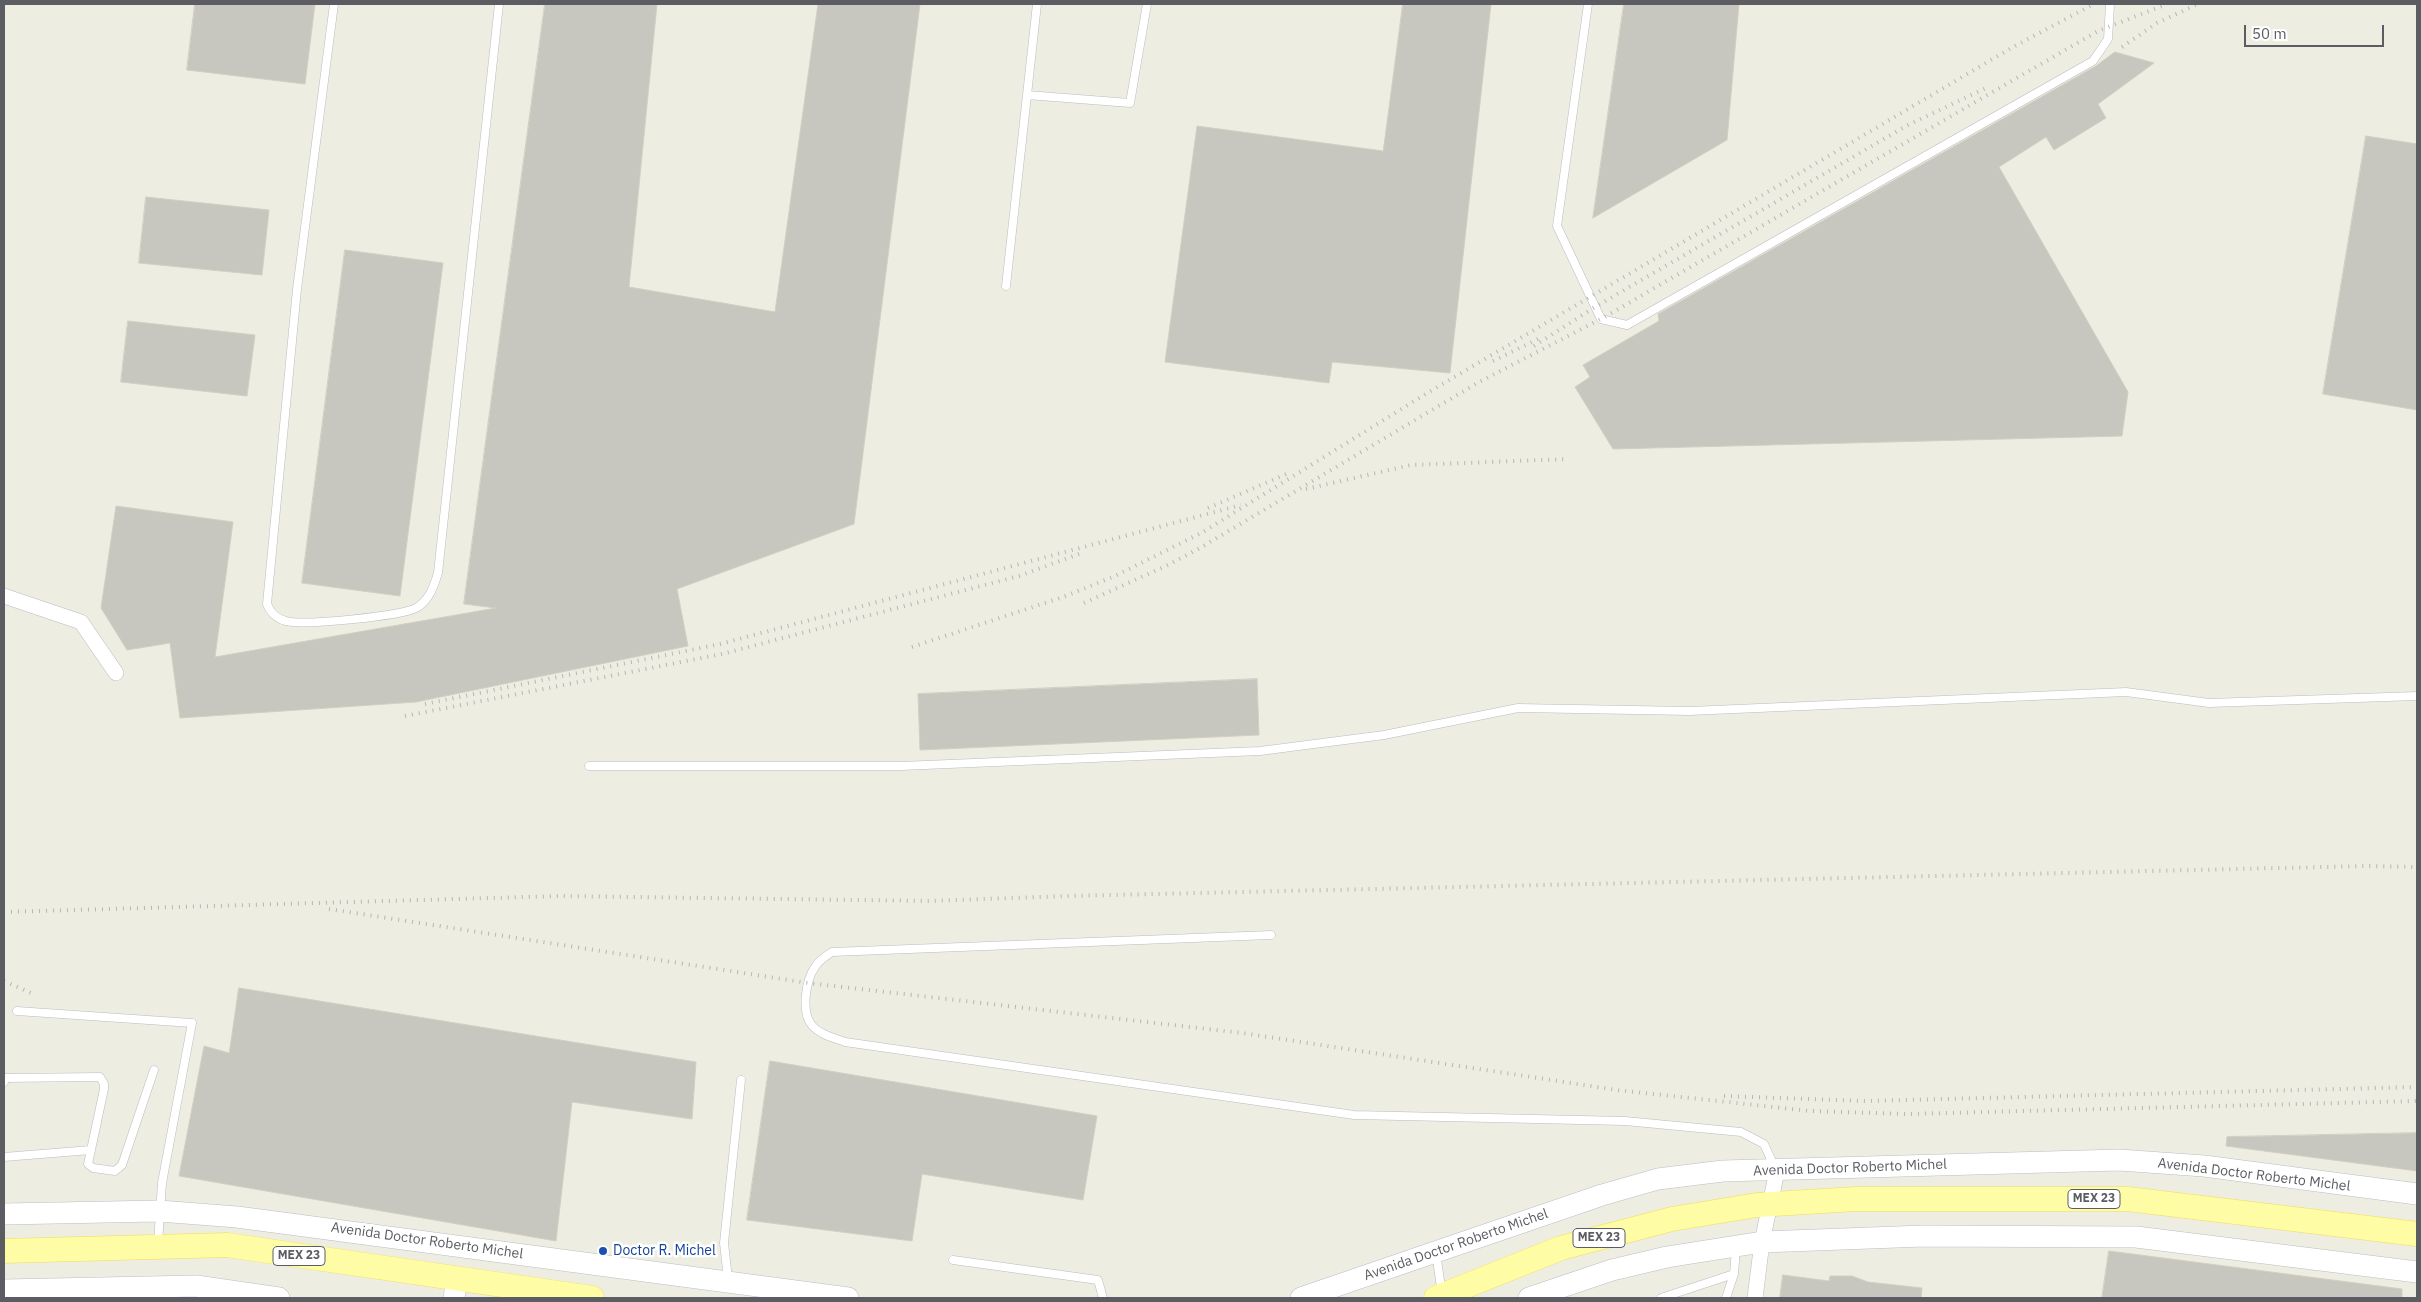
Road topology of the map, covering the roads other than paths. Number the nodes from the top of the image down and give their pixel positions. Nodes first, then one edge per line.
1 (334, 4) edge
2 (499, 4) edge
3 (1037, 4) edge
4 (1147, 4) edge
5 (1588, 4) edge
6 (2110, 4) edge
7 (1027, 95) junction
8 (1006, 286) dead end
9 (4, 596) edge
10 (116, 672) dead end
11 (2417, 696) edge
12 (590, 766) dead end
13 (1271, 935) dead end
14 (18, 1011) dead end
15 (154, 1070) dead end
16 (4, 1080) edge
17 (742, 1080) dead end
18 (91, 1150) junction
19 (4, 1157) edge
20 (1776, 1171) junction
21 (2417, 1194) edge
22 (1769, 1205) junction
23 (159, 1211) junction
24 (4, 1214) edge
25 (2417, 1234) edge
26 (1762, 1242) junction
27 (1736, 1246) junction
28 (157, 1247) junction
29 (4, 1251) edge
30 (1435, 1252) junction
31 (953, 1260) dead end
32 (2417, 1272) edge
33 (1734, 1274) junction
34 (729, 1281) junction
35 (455, 1288) edge
36 (4, 1290) edge
37 (773, 1293) edge
38 (1440, 1297) edge
39 (279, 1298) edge
40 (592, 1298) edge
41 (848, 1298) edge
42 (1103, 1298) edge
43 (1301, 1298) edge
44 (1529, 1298) edge
45 (1661, 1298) edge
46 (1726, 1298) edge
47 (1755, 1298) edge

1 - 2 lane
3 - 7 lane
4 - 7 lane
5 - 6 lane
7 - 8 lane
9 - 10 street
11 - 12 lane
13 - 20 lane
14 - 23 lane
15 - 18 lane
16 - 18 lane
17 - 34 lane
18 - 19 lane
20 - 21 main road, Avenida Doctor Roberto Michel
20 - 22 street
20 - 30 main road, Avenida Doctor Roberto Michel
22 - 25 main road, MEX 23
22 - 26 street
22 - 38 main road, MEX 23
23 - 24 main road, Avenida Doctor Roberto Michel
23 - 28 lane
23 - 34 main road, Avenida Doctor Roberto Michel
26 - 27 main road
26 - 32 main road
26 - 47 street
27 - 33 lane
27 - 44 main road
28 - 29 main road, MEX 23
28 - 35 main road, MEX 23
30 - 38 lane
30 - 43 main road, Avenida Doctor Roberto Michel
31 - 42 lane
33 - 45 lane
33 - 46 lane
34 - 37 main road, Avenida Doctor Roberto Michel
35 - 40 main road, MEX 23
36 - 39 main road
37 - 41 main road, Avenida Doctor Roberto Michel

